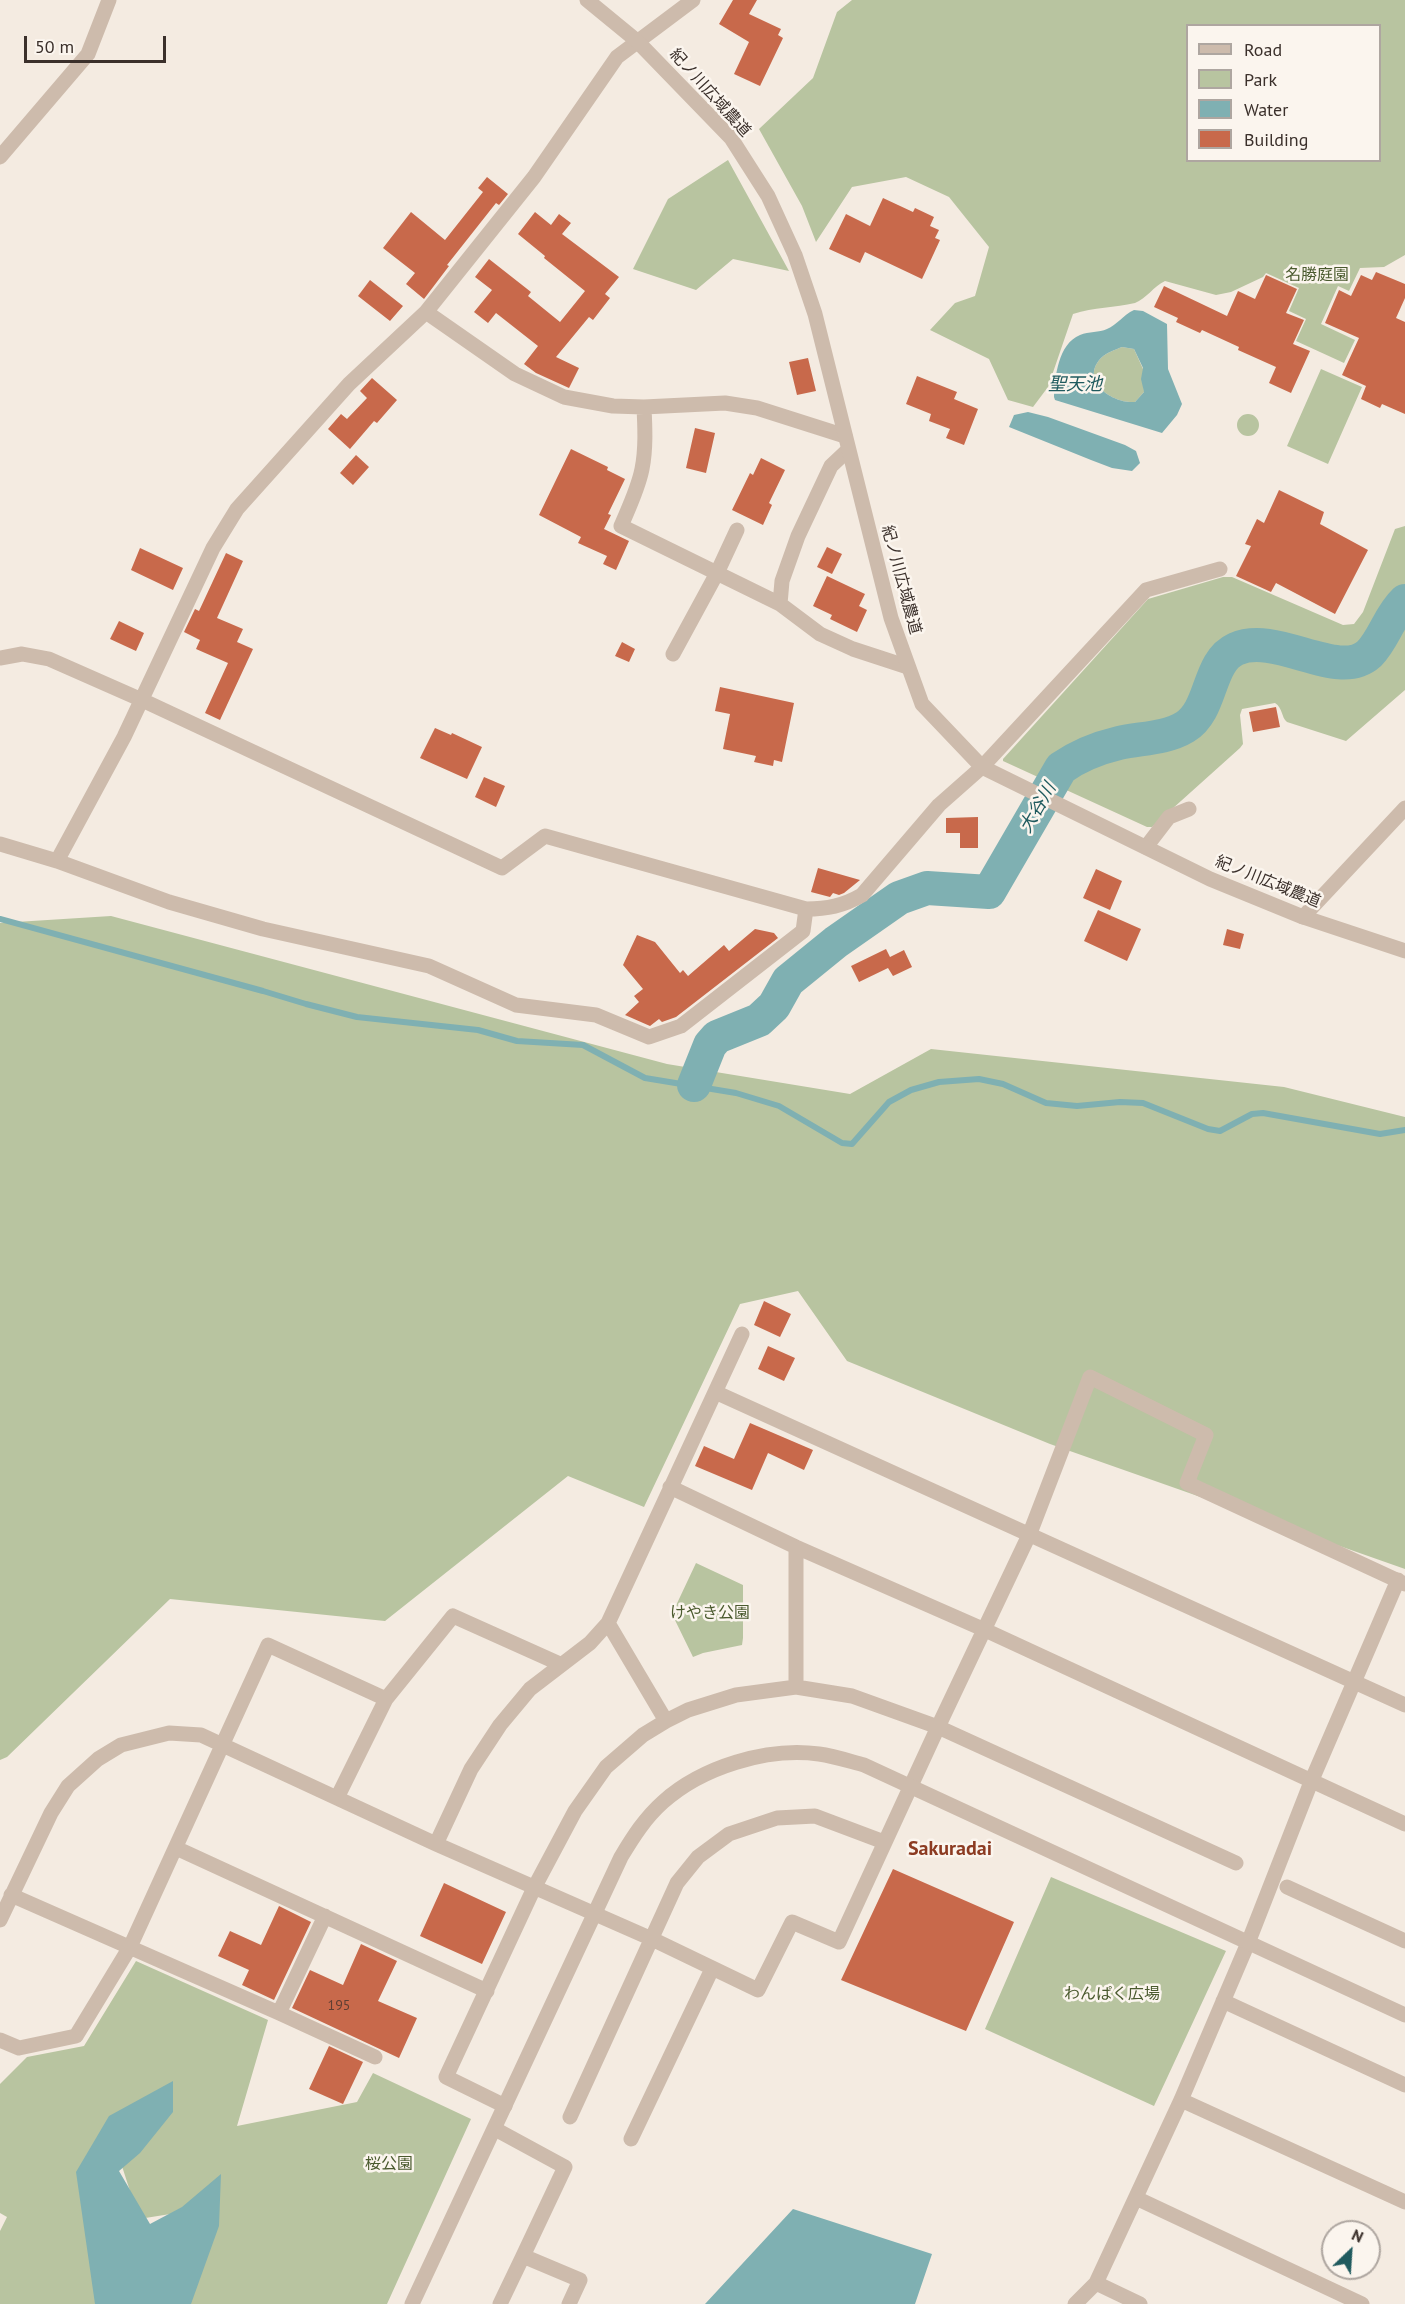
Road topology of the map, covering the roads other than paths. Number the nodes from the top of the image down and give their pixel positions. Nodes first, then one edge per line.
1 (109, 0) edge
2 (587, 0) edge
3 (693, 0) edge
4 (637, 40) junction
5 (0, 157) edge
6 (426, 312) junction
7 (644, 407) junction
8 (847, 443) junction
9 (737, 530) dead end
10 (1220, 569) dead end
11 (717, 573) junction
12 (780, 604) junction
13 (673, 654) dead end
14 (0, 658) edge
15 (908, 667) junction
16 (142, 700) junction
17 (982, 767) junction
18 (1405, 808) edge
19 (1189, 809) dead end
20 (0, 844) edge
21 (1146, 847) junction
22 (57, 861) junction
23 (806, 909) junction
24 (1303, 916) junction
25 (1405, 951) edge
26 (741, 1334) dead end
27 (715, 1392) junction
28 (670, 1487) junction
29 (1030, 1533) junction
30 (796, 1547) junction
31 (1402, 1582) edge
32 (608, 1623) junction
33 (985, 1630) junction
34 (560, 1665) junction
35 (1354, 1682) junction
36 (795, 1687) junction
37 (386, 1699) junction
38 (1405, 1705) edge
39 (666, 1721) junction
40 (938, 1727) junction
41 (223, 1745) junction
42 (1311, 1782) junction
43 (910, 1787) junction
44 (337, 1798) junction
45 (1405, 1824) edge
46 (884, 1842) junction
47 (435, 1844) junction
48 (176, 1848) junction
49 (1236, 1863) dead end
50 (1287, 1887) dead end
51 (534, 1888) junction
52 (11, 1895) junction
53 (593, 1915) junction
54 (325, 1916) junction
55 (0, 1920) edge
56 (652, 1940) junction
57 (1405, 1941) edge
58 (1248, 1943) junction
59 (130, 1947) junction
60 (712, 1969) junction
61 (486, 1991) junction
62 (1223, 2001) junction
63 (279, 2013) junction
64 (1405, 2014) edge
65 (0, 2040) edge
66 (375, 2057) dead end
67 (1405, 2085) edge
68 (1181, 2100) junction
69 (505, 2106) junction
70 (570, 2117) dead end
71 (495, 2129) junction
72 (632, 2139) dead end
73 (1136, 2198) junction
74 (1405, 2202) edge
75 (523, 2256) junction
76 (1096, 2283) junction
77 (417, 2303) edge
78 (500, 2304) edge
79 (569, 2304) edge
80 (1075, 2304) edge
81 (1140, 2304) edge
82 (1362, 2304) edge

1 - 5 street
2 - 4 street, 紀ノ川広域農道
3 - 4 street
4 - 6 street
4 - 8 street, 紀ノ川広域農道
6 - 7 street
6 - 16 street
7 - 8 street
7 - 11 street
8 - 12 street
8 - 15 street, 紀ノ川広域農道
9 - 11 street
10 - 17 street
11 - 12 street
11 - 13 street
12 - 15 street
14 - 16 street
15 - 17 street, 紀ノ川広域農道
16 - 22 street
16 - 23 street
17 - 21 street, 紀ノ川広域農道
17 - 23 street
18 - 24 street
19 - 21 street
20 - 22 street
21 - 24 street, 紀ノ川広域農道
22 - 23 street
24 - 25 street, 紀ノ川広域農道
26 - 27 street
27 - 28 street
27 - 29 street
28 - 30 street
28 - 32 street
29 - 31 street
29 - 33 street
29 - 35 street
30 - 33 street
30 - 36 street
31 - 35 street
32 - 34 street
32 - 39 street
33 - 40 street
33 - 42 street
34 - 37 street
34 - 47 street
35 - 38 street
35 - 42 street
36 - 39 street
36 - 40 street
37 - 41 street
37 - 44 street
39 - 51 street
40 - 43 street
40 - 49 street
41 - 44 street
41 - 48 street
41 - 52 street
42 - 45 street
42 - 58 street
43 - 46 street
43 - 53 street
43 - 58 street
44 - 47 street
46 - 56 street
46 - 60 street
47 - 51 street
48 - 54 street
48 - 59 street
50 - 57 street
51 - 53 street
51 - 61 street
52 - 55 street
52 - 59 street
53 - 56 street
53 - 69 street
54 - 61 street
54 - 63 street
56 - 60 street
56 - 70 street
58 - 62 street
58 - 64 street
59 - 63 street
59 - 65 street
60 - 72 street
61 - 69 street
62 - 67 street
62 - 68 street
63 - 66 street
68 - 73 street
68 - 74 street
69 - 71 street
71 - 75 street
71 - 77 street
73 - 76 street
73 - 82 street
75 - 78 street
75 - 79 street
76 - 80 street
76 - 81 street

